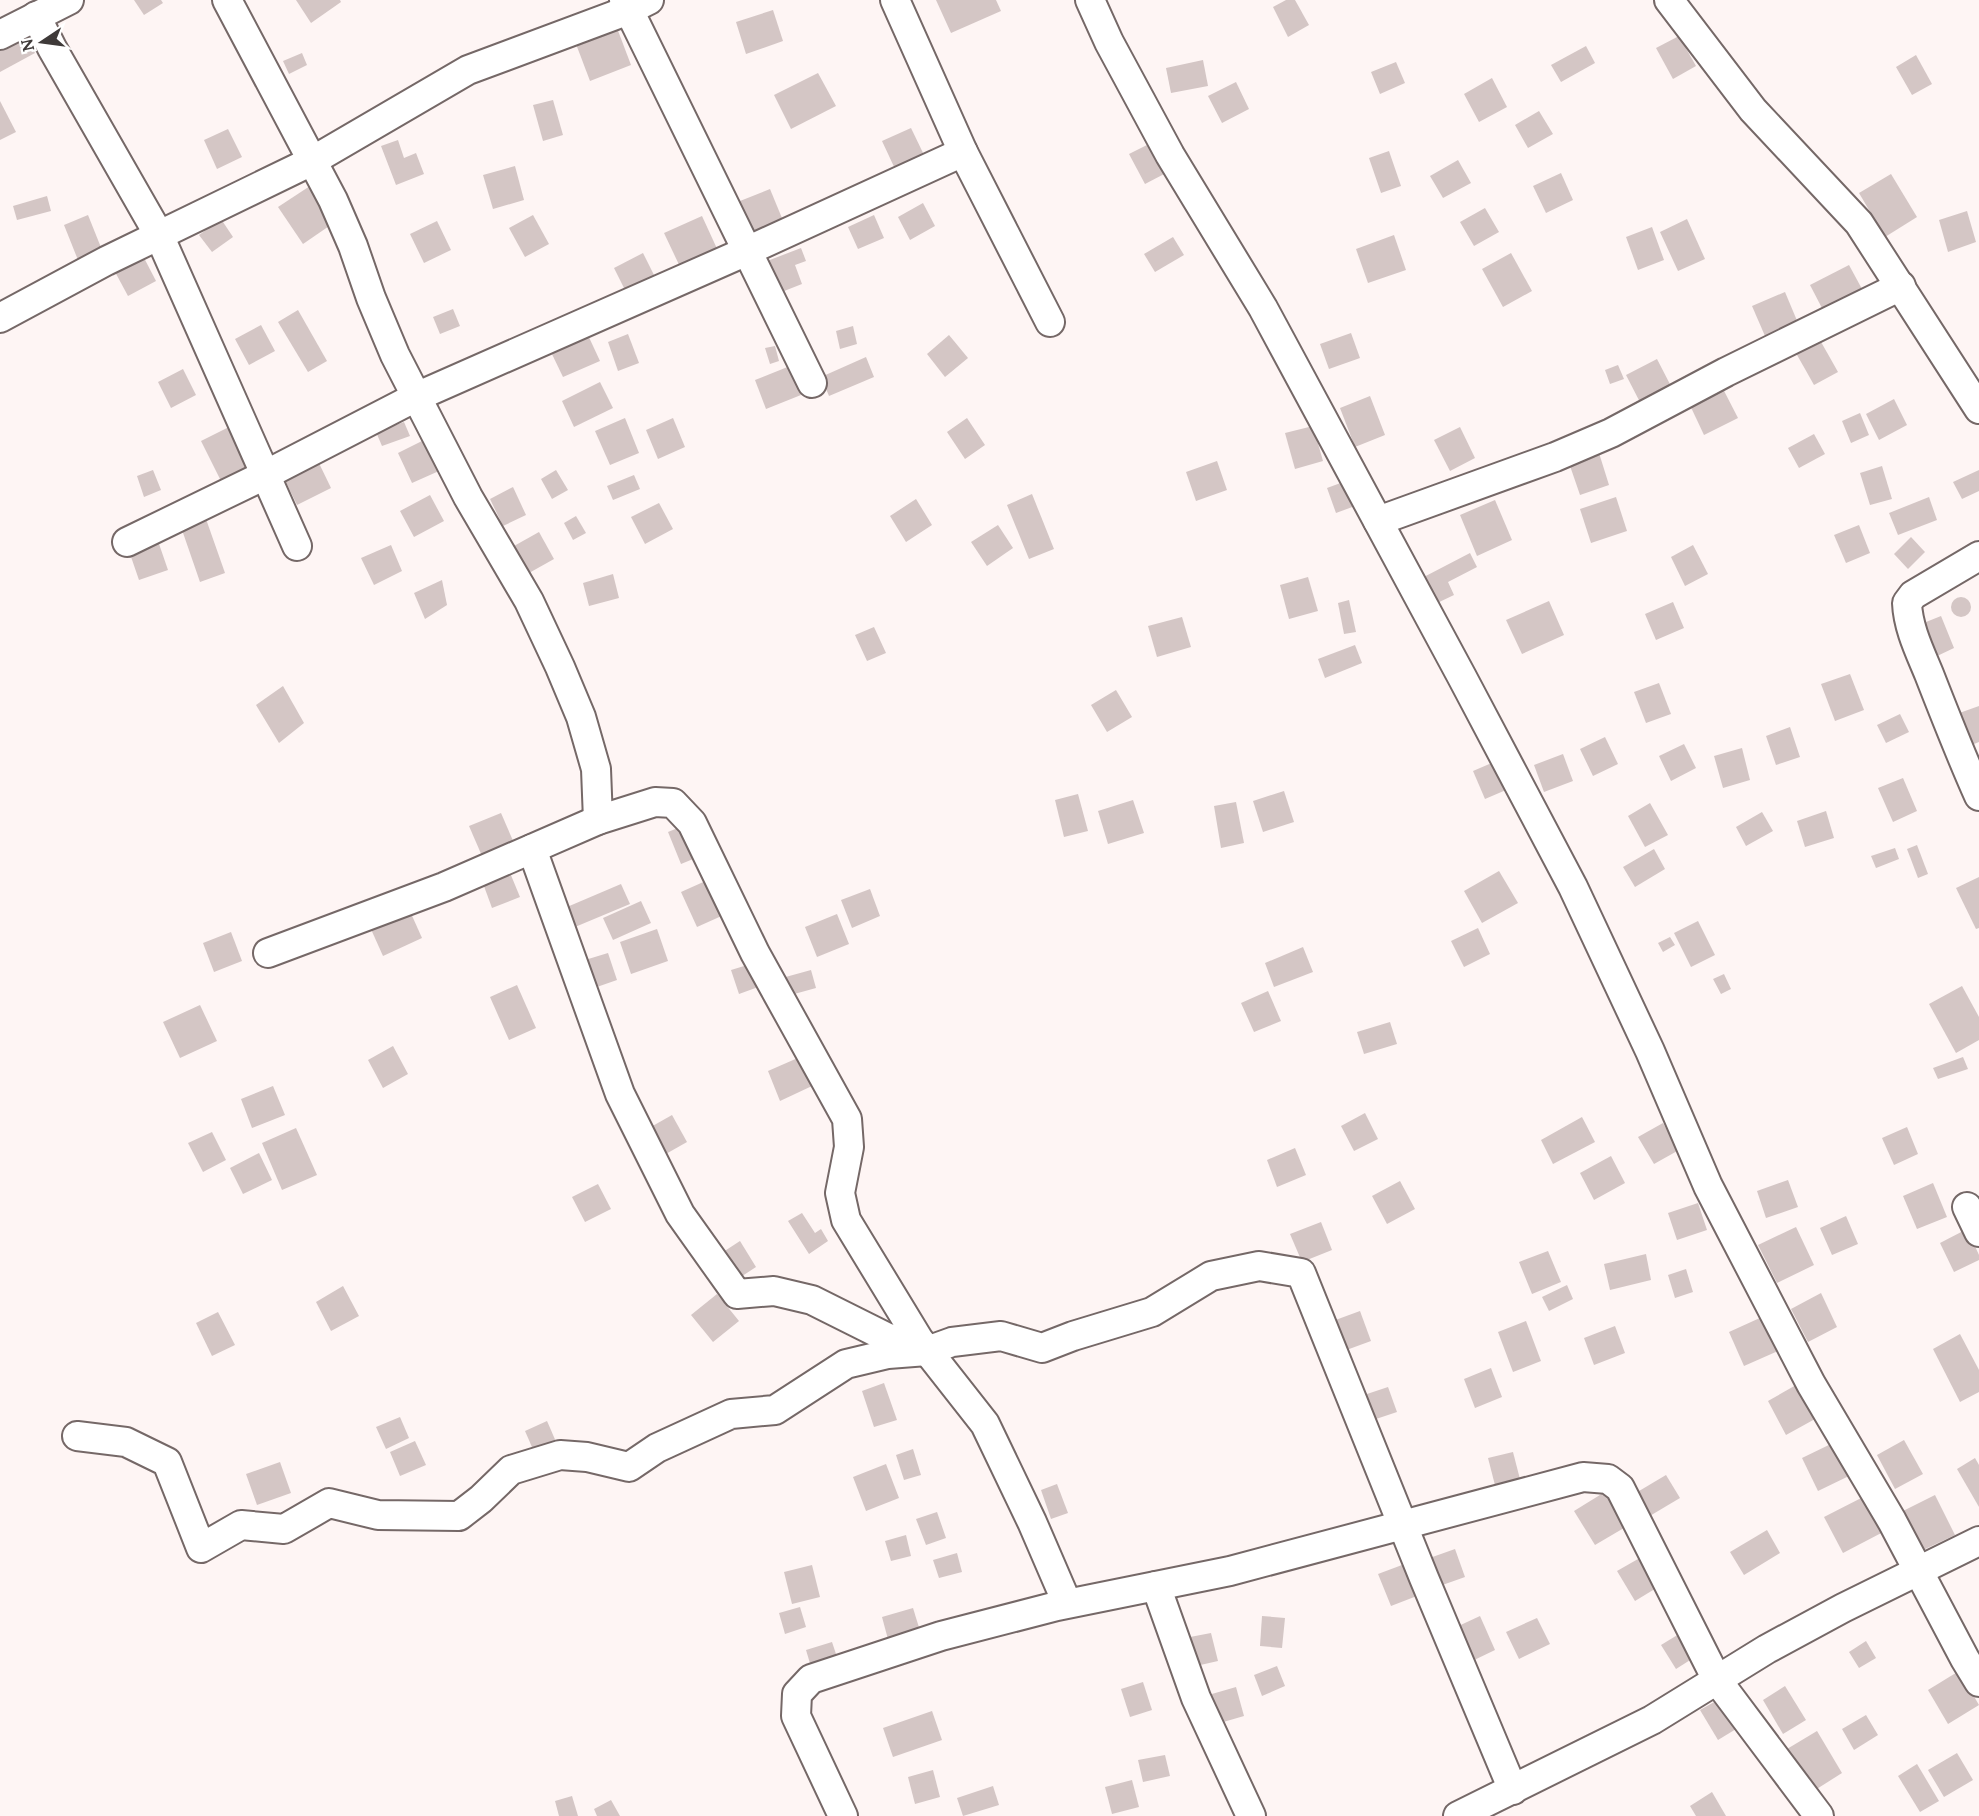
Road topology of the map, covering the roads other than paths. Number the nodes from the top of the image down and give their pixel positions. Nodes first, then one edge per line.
1 (69, 0) edge
2 (227, 0) edge
3 (895, 0) edge
4 (1090, 0) edge
5 (1669, 0) edge
6 (634, 3) edge
7 (36, 16) junction
8 (0, 35) edge
9 (963, 152) junction
10 (312, 161) junction
11 (159, 235) junction
12 (747, 251) junction
13 (1901, 286) junction
14 (3, 310) edge
15 (1050, 322) dead end
16 (812, 383) dead end
17 (416, 397) junction
18 (1979, 409) edge
19 (265, 475) junction
20 (1378, 521) junction
21 (127, 542) dead end
22 (297, 546) dead end
23 (1979, 556) edge
24 (1979, 796) edge
25 (598, 820) junction
26 (532, 849) junction
27 (268, 952) dead end
28 (927, 1351) junction
29 (77, 1436) dead end
30 (1404, 1526) junction
31 (1979, 1541) edge
32 (1918, 1570) junction
33 (1156, 1586) junction
34 (1067, 1604) junction
35 (1718, 1680) junction
36 (1979, 1682) edge
37 (1513, 1790) junction
38 (1466, 1815) edge
39 (843, 1816) edge
40 (1251, 1816) edge
41 (1819, 1816) edge

1 - 7 street
2 - 10 street
3 - 9 street
4 - 20 street
5 - 13 street
6 - 10 street
6 - 12 street
7 - 8 street
7 - 11 street
9 - 12 street
9 - 15 street
10 - 11 street
10 - 17 street
11 - 14 street
11 - 19 street
12 - 16 street
12 - 17 street
13 - 18 street
13 - 20 street
17 - 19 street
17 - 25 street
19 - 21 street
19 - 22 street
20 - 32 street
23 - 24 street
25 - 26 street
25 - 28 street
26 - 27 street
26 - 28 street
28 - 29 street
28 - 30 street
28 - 34 street
30 - 33 street
30 - 35 street
30 - 37 street
31 - 32 street
32 - 35 street
32 - 36 street
33 - 34 street
33 - 40 street
34 - 39 street
35 - 37 street
35 - 41 street
37 - 38 street

